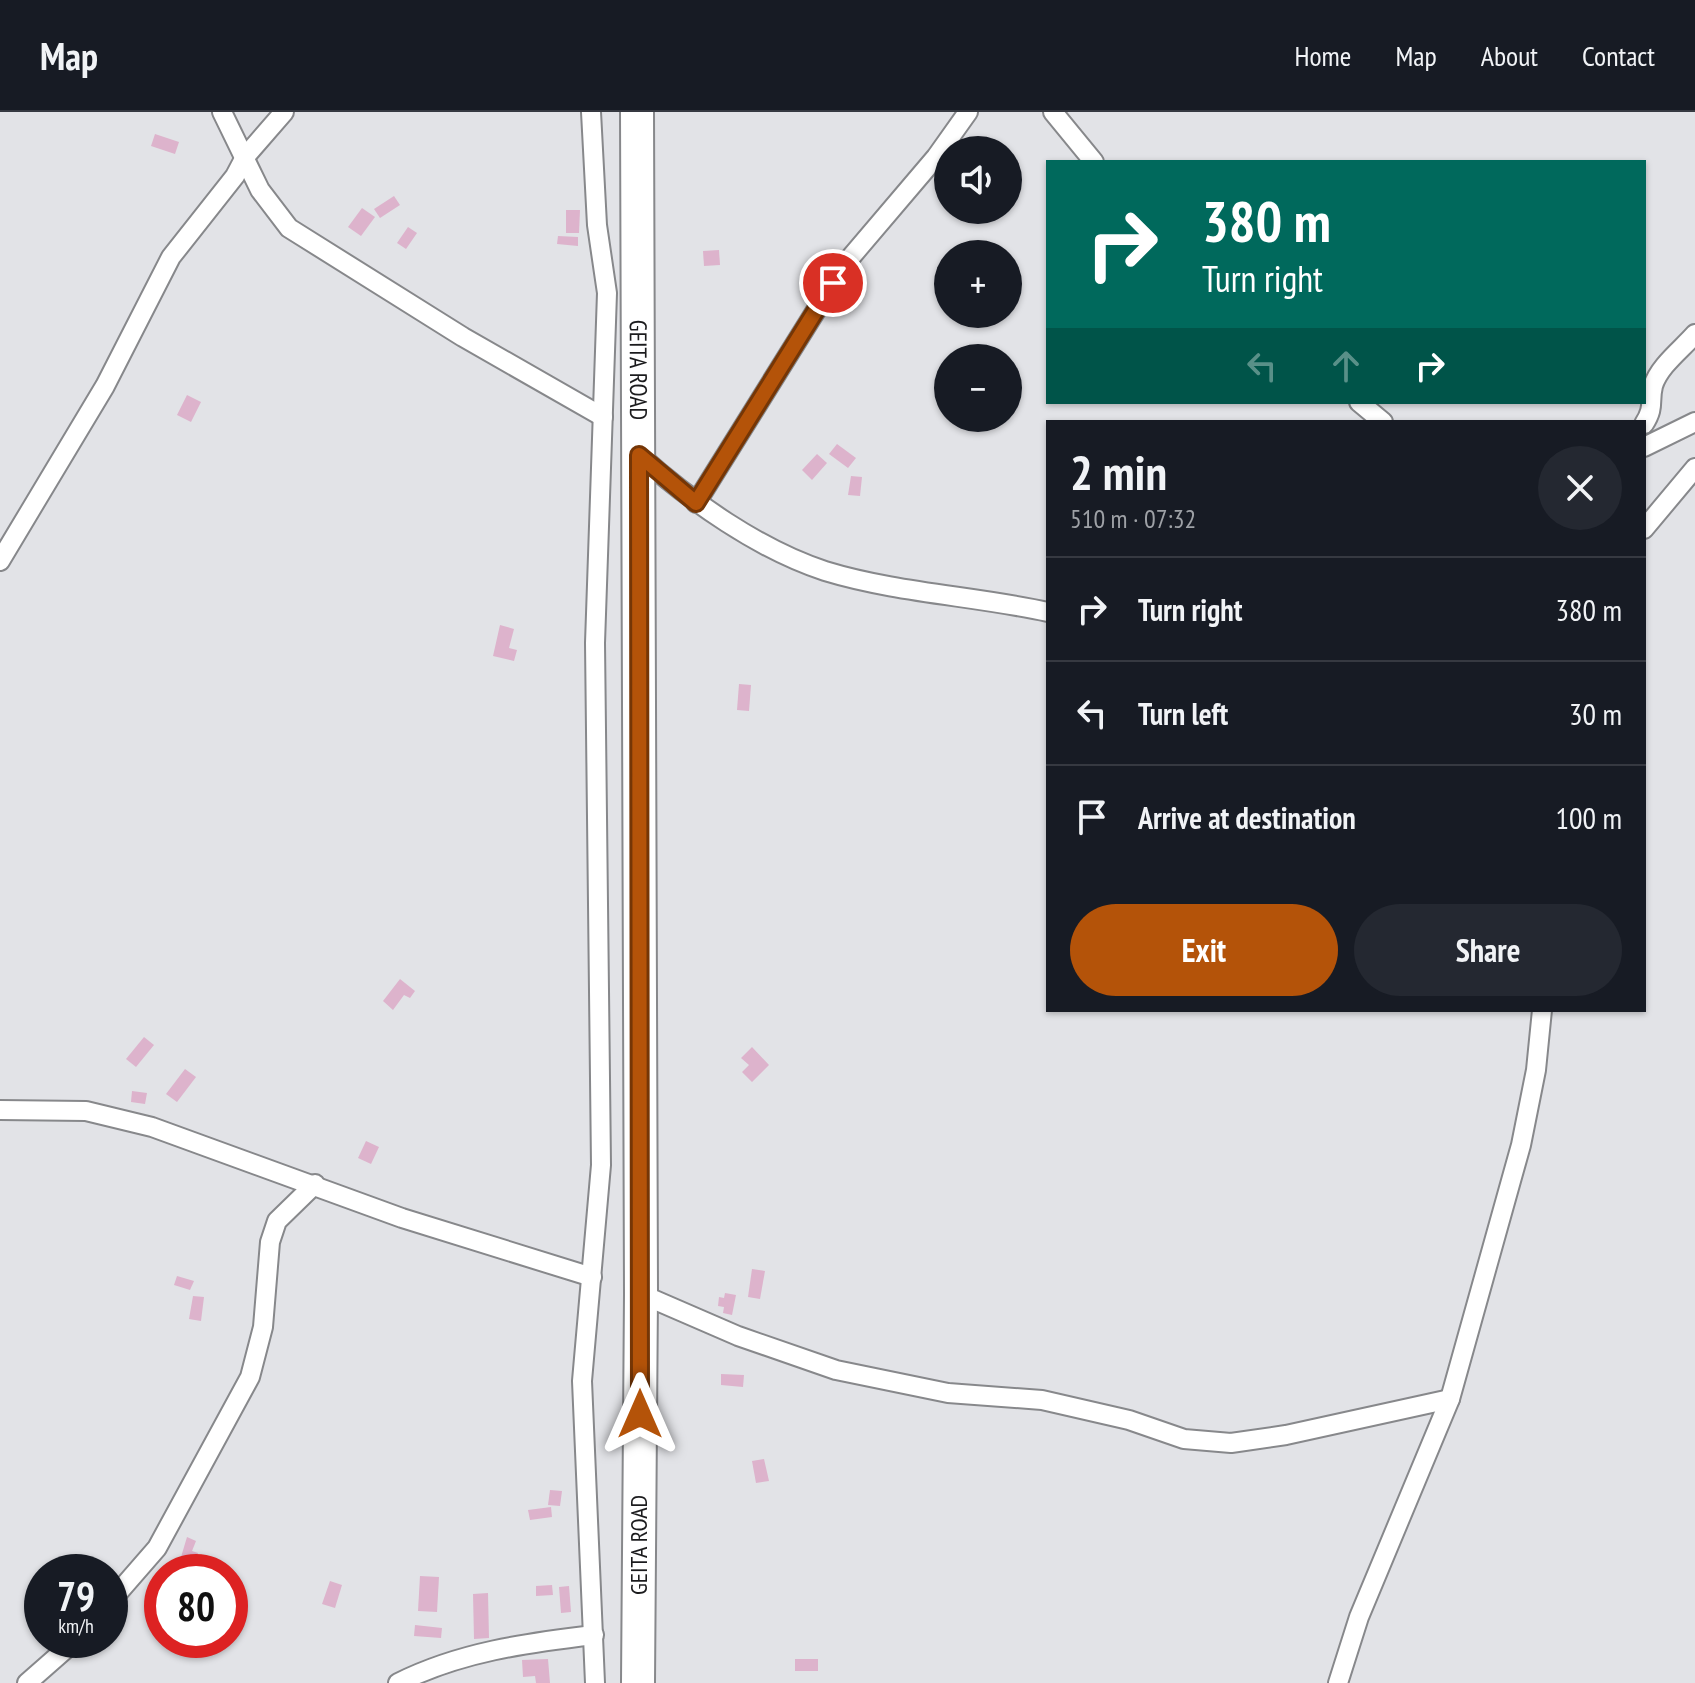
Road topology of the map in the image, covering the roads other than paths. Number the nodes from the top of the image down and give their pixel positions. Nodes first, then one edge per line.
1 (222, 112) edge
2 (284, 112) edge
3 (591, 112) edge
4 (637, 112) edge
5 (968, 112) edge
6 (1053, 112) edge
7 (245, 157) junction
8 (1092, 160) edge
9 (1695, 334) edge
10 (1361, 404) edge
11 (603, 417) junction
12 (1381, 420) edge
13 (1646, 420) edge
14 (1695, 422) edge
15 (1646, 446) edge
16 (639, 455) junction
17 (1695, 468) edge
18 (696, 503) junction
19 (1646, 527) edge
20 (0, 561) edge
21 (1046, 612) edge
22 (1542, 1012) edge
23 (0, 1110) edge
24 (315, 1184) junction
25 (592, 1277) junction
26 (641, 1294) junction
27 (1450, 1399) junction
28 (128, 1581) edge
29 (594, 1635) junction
30 (55, 1658) edge
31 (27, 1683) edge
32 (398, 1683) edge
33 (595, 1683) edge
34 (638, 1683) edge
35 (1338, 1683) edge

1 - 7 street
2 - 7 street
3 - 11 street
4 - 16 highway, GEITA ROAD
5 - 18 street
6 - 8 street
7 - 11 street
7 - 20 street
9 - 13 street
10 - 12 street
11 - 25 street
14 - 15 street
16 - 18 street
16 - 26 highway, GEITA ROAD
17 - 19 street
18 - 21 street
22 - 27 street
23 - 24 street
24 - 25 street
24 - 28 street
25 - 29 street
26 - 27 street
26 - 34 highway, GEITA ROAD
27 - 35 street
29 - 32 street
29 - 33 street
30 - 31 street

